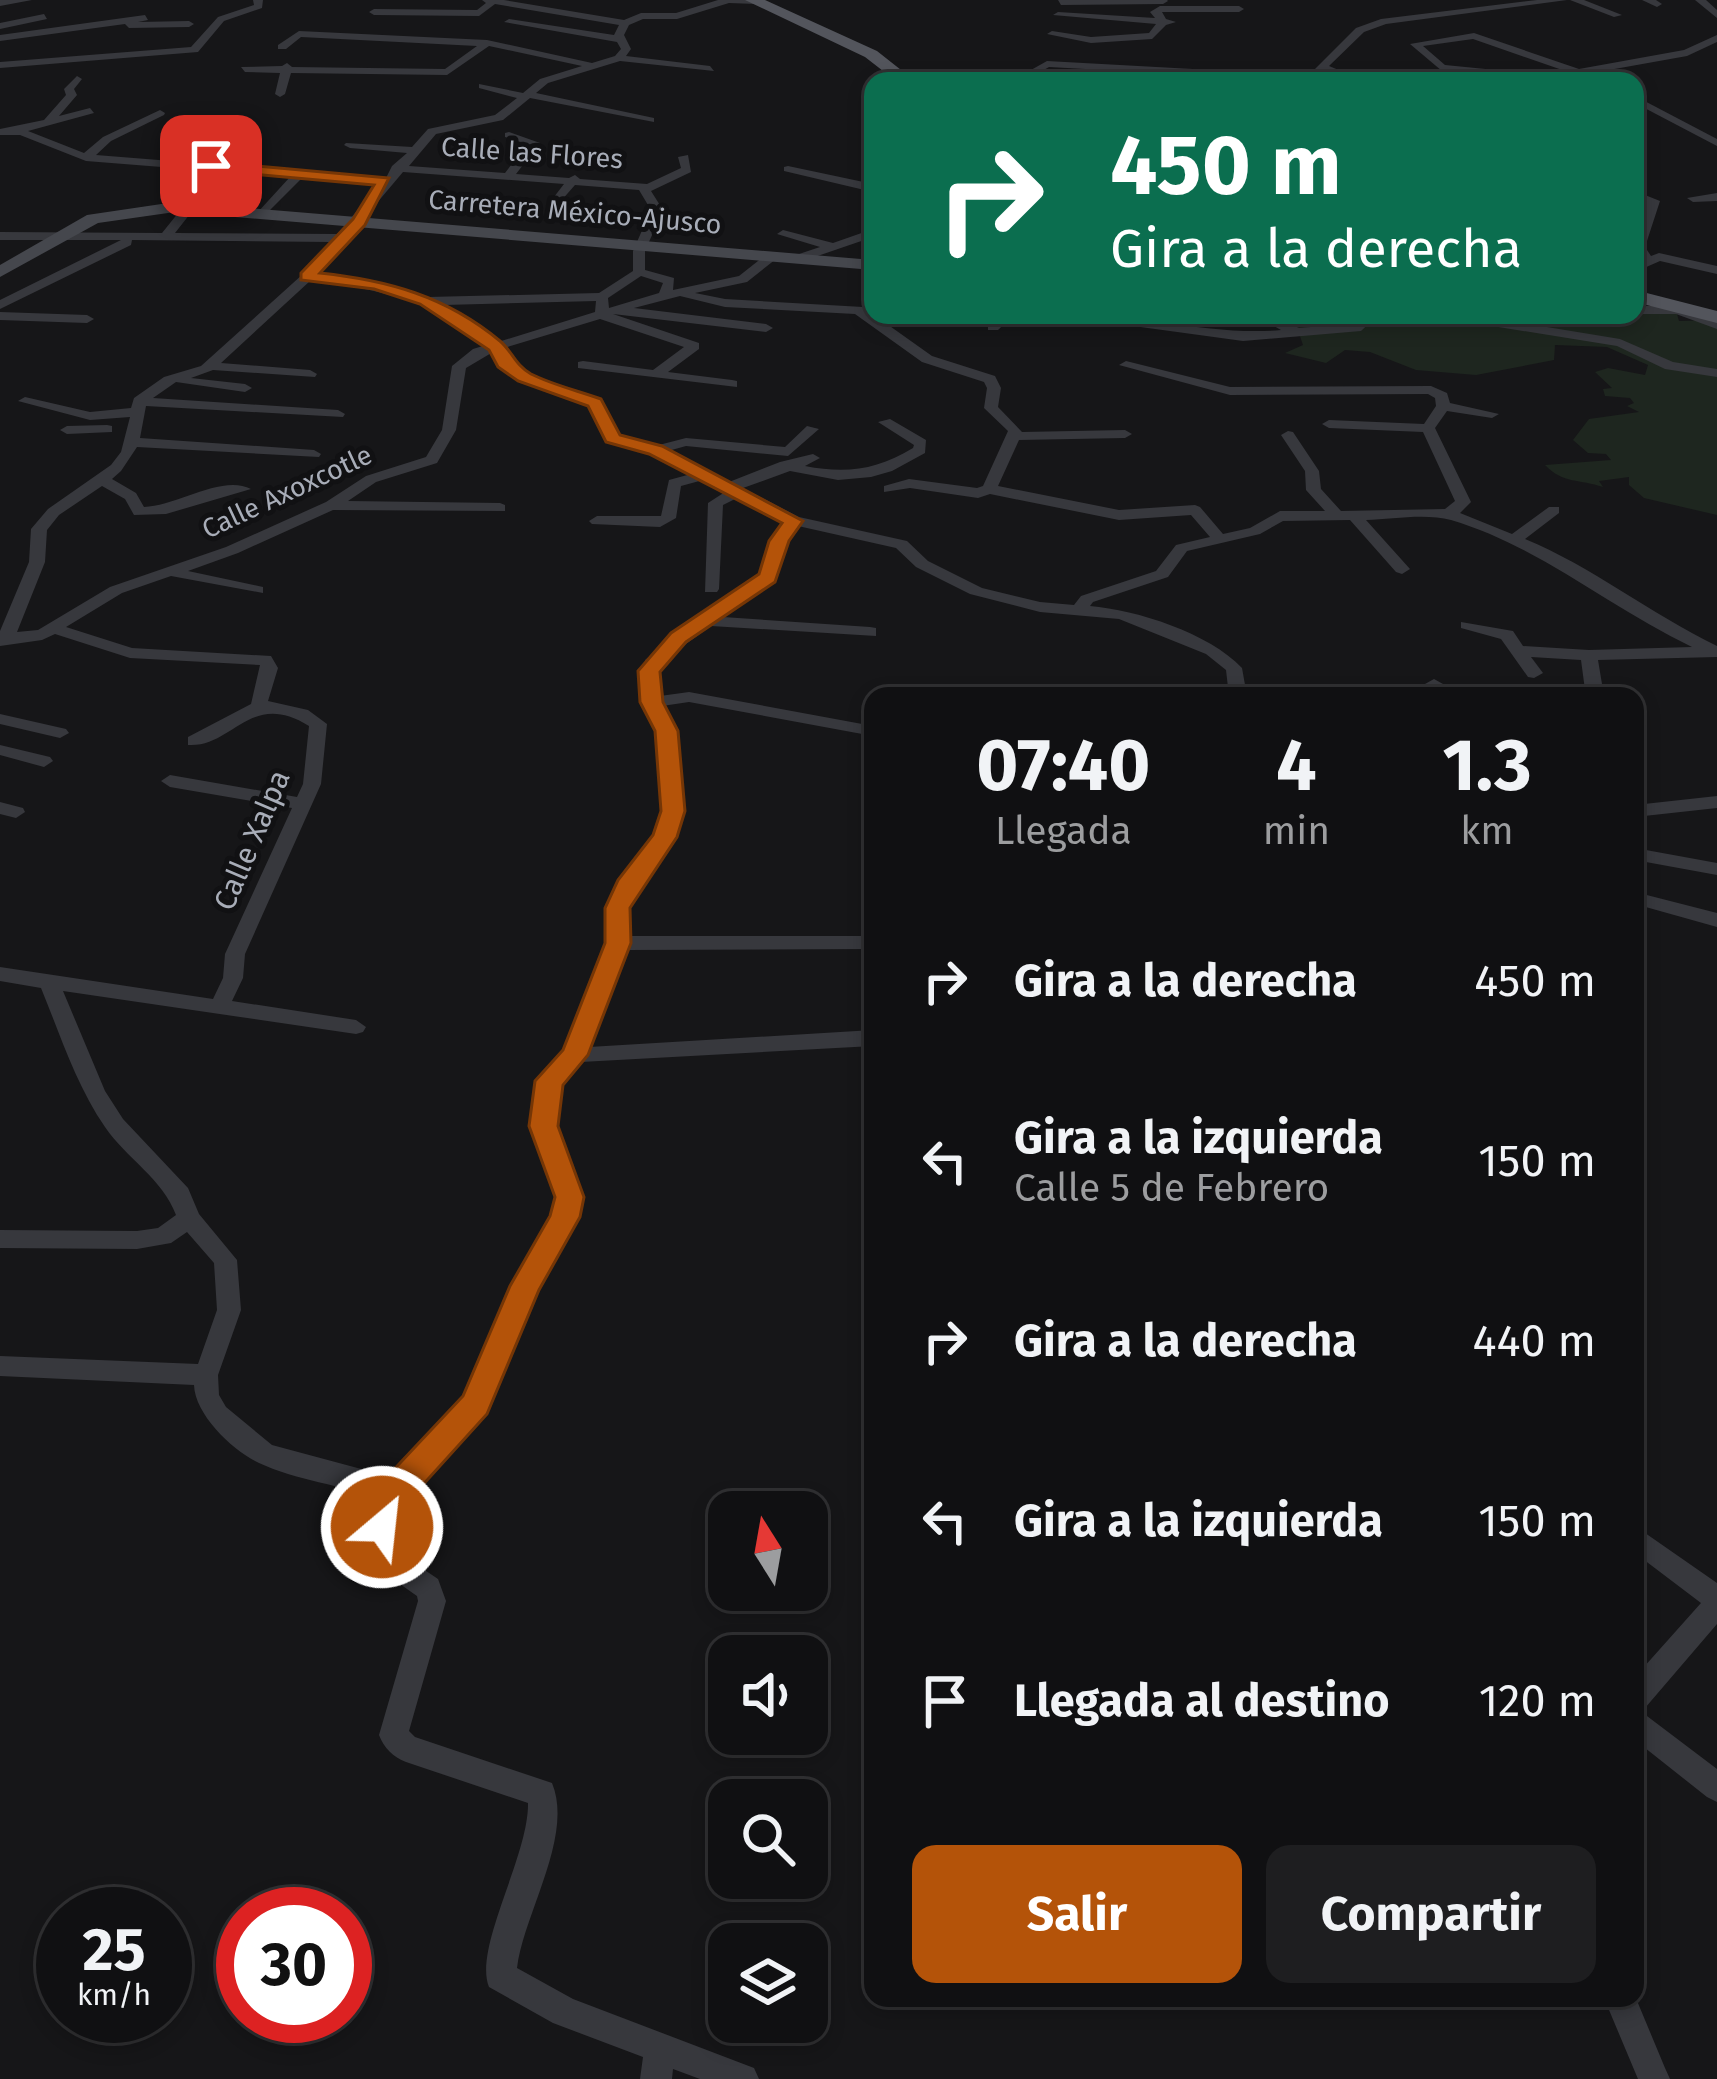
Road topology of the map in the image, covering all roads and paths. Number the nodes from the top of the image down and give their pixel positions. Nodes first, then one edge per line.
1 (27, 0) edge
2 (1450, 0) edge
3 (1562, 0) edge
4 (1575, 0) edge
5 (1700, 0) edge
6 (490, 1) edge
7 (754, 1) edge
8 (259, 2) edge
9 (0, 3) edge
10 (1164, 3) edge
11 (1060, 9) edge
12 (1239, 9) dead end
13 (215, 10) dead end
14 (1469, 10) junction
15 (374, 12) dead end
16 (1617, 15) dead end
17 (1717, 15) edge
18 (44, 17) dead end
19 (145, 17) dead end
20 (1201, 21) dead end
21 (509, 22) dead end
22 (1163, 22) junction
23 (625, 23) junction
24 (189, 24) dead end
25 (0, 26) edge
26 (110, 26) junction
27 (1052, 34) dead end
28 (0, 38) edge
29 (1717, 38) edge
30 (1091, 40) junction
31 (487, 43) junction
32 (65, 46) dead end
33 (621, 48) junction
34 (194, 50) junction
35 (472, 54) junction
36 (714, 56) dead end
37 (49, 57) junction
38 (210, 57) dead end
39 (1047, 64) junction
40 (0, 65) edge
41 (595, 65) junction
42 (287, 66) junction
43 (1322, 67) junction
44 (357, 68) junction
45 (245, 69) dead end
46 (710, 69) dead end
47 (895, 72) edge
48 (1038, 72) edge
49 (1193, 72) edge
50 (1317, 72) edge
51 (1336, 72) edge
52 (1489, 72) edge
53 (1556, 72) edge
54 (1603, 72) edge
55 (77, 80) dead end
56 (483, 86) dead end
57 (351, 90) dead end
58 (280, 94) dead end
59 (526, 95) junction
60 (1644, 104) edge
61 (90, 111) dead end
62 (160, 113) dead end
63 (650, 119) dead end
64 (48, 122) junction
65 (6, 132) edge
66 (509, 135) dead end
67 (1717, 143) edge
68 (350, 145) dead end
69 (411, 150) junction
70 (684, 157) dead end
71 (86, 158) junction
72 (221, 167) junction
73 (396, 168) junction
74 (788, 169) dead end
75 (511, 173) junction
76 (300, 174) junction
77 (583, 174) junction
78 (384, 181) junction
79 (864, 186) edge
80 (646, 189) junction
81 (1717, 197) edge
82 (1644, 198) edge
83 (1693, 198) dead end
84 (553, 206) dead end
85 (187, 208) junction
86 (263, 213) junction
87 (359, 221) junction
88 (783, 234) dead end
89 (1644, 234) edge
90 (0, 236) edge
91 (864, 236) edge
92 (57, 238) junction
93 (139, 238) junction
94 (165, 238) junction
95 (344, 238) junction
96 (643, 244) junction
97 (836, 247) junction
98 (772, 256) junction
99 (800, 258) junction
100 (1644, 263) edge
101 (864, 265) edge
102 (1717, 270) edge
103 (0, 272) edge
104 (639, 272) junction
105 (307, 277) junction
106 (686, 295) junction
107 (664, 296) junction
108 (602, 297) junction
109 (1644, 299) edge
110 (426, 301) junction
111 (0, 305) edge
112 (1668, 306) junction
113 (1644, 309) edge
114 (610, 313) junction
115 (864, 314) edge
116 (0, 316) edge
117 (87, 319) dead end
118 (1717, 321) edge
119 (884, 324) edge
120 (996, 324) edge
121 (1148, 324) edge
122 (1280, 324) edge
123 (1364, 324) edge
124 (1503, 324) edge
125 (993, 327) dead end
126 (766, 328) dead end
127 (1298, 333) junction
128 (497, 347) junction
129 (583, 365) dead end
130 (1126, 365) dead end
131 (210, 366) junction
132 (1717, 373) edge
133 (310, 374) dead end
134 (655, 375) junction
135 (169, 380) junction
136 (733, 384) dead end
137 (245, 388) dead end
138 (25, 401) dead end
139 (1443, 406) junction
140 (338, 414) dead end
141 (1492, 414) dead end
142 (137, 421) junction
143 (884, 422) dead end
144 (1329, 424) dead end
145 (1429, 428) junction
146 (812, 429) dead end
147 (67, 430) dead end
148 (1125, 434) dead end
149 (1288, 435) dead end
150 (1015, 436) junction
151 (656, 450) junction
152 (314, 454) dead end
153 (813, 458) dead end
154 (785, 465) junction
155 (703, 476) junction
156 (104, 482) junction
157 (244, 489) dead end
158 (734, 489) junction
159 (890, 489) dead end
160 (988, 489) junction
161 (331, 505) junction
162 (500, 508) dead end
163 (1554, 510) dead end
164 (1449, 514) junction
165 (1346, 515) junction
166 (597, 521) dead end
167 (794, 521) junction
168 (1217, 536) junction
169 (1514, 540) junction
170 (1402, 569) dead end
171 (168, 572) junction
172 (711, 589) dead end
173 (257, 590) dead end
174 (0, 597) edge
175 (22, 598) junction
176 (1079, 610) junction
177 (8, 619) edge
178 (704, 621) junction
179 (1467, 625) dead end
180 (55, 629) junction
181 (870, 632) dead end
182 (1, 640) edge
183 (1517, 651) junction
184 (1713, 652) edge
185 (1589, 655) junction
186 (1534, 673) dead end
187 (1237, 687) edge
188 (1594, 687) edge
189 (651, 702) junction
190 (262, 705) junction
191 (0, 719) edge
192 (864, 729) edge
193 (60, 733) dead end
194 (194, 741) dead end
195 (0, 750) edge
196 (44, 761) dead end
197 (170, 781) dead end
198 (1717, 802) edge
199 (303, 804) junction
200 (1644, 811) edge
201 (1644, 856) edge
202 (1666, 862) junction
203 (1717, 868) edge
204 (1645, 899) edge
205 (1717, 920) edge
206 (618, 943) junction
207 (864, 943) edge
208 (0, 974) edge
209 (51, 986) junction
210 (219, 1007) junction
211 (356, 1027) dead end
212 (864, 1039) edge
213 (574, 1055) junction
214 (189, 1219) junction
215 (0, 1239) edge
216 (0, 1366) edge
217 (206, 1375) junction
218 (396, 1490) junction
219 (1644, 1545) edge
220 (1717, 1601) edge
221 (1644, 1687) edge
222 (1644, 1729) edge
223 (1717, 1787) edge
224 (1624, 2007) edge
225 (658, 2063) edge
226 (743, 2079) edge
227 (1654, 2079) edge

1 - 9 street
2 - 14 street
3 - 14 street
4 - 16 street
5 - 17 street
6 - 15 street
6 - 23 street
7 - 23 street
7 - 47 main road
8 - 13 street
8 - 34 street
10 - 11 street
10 - 12 street
10 - 22 street
11 - 22 street
14 - 43 street
18 - 25 street
19 - 26 street
20 - 22 street
21 - 33 street
22 - 30 street
23 - 33 street
24 - 26 street
26 - 28 street
27 - 30 street
29 - 54 street
30 - 39 street
31 - 35 street
31 - 35 street
31 - 41 street
32 - 37 street
33 - 36 street
33 - 41 street
33 - 46 street
34 - 37 street
34 - 38 street
35 - 44 street
37 - 40 street
39 - 48 street
39 - 49 street
41 - 59 street
42 - 44 street
42 - 45 street
42 - 58 street
43 - 50 street
43 - 51 street
44 - 57 street
52 - 53 street
55 - 64 street
56 - 59 street
59 - 63 street
59 - 69 street
60 - 67 street
61 - 64 street
62 - 71 street
64 - 65 street
65 - 71 street
66 - 75 street
68 - 69 street
69 - 73 street
70 - 80 street
71 - 72 street
72 - 76 street
72 - 85 street
73 - 75 street, Calle las Flores
73 - 78 street
74 - 79 street
75 - 77 street, Calle las Flores
76 - 78 street
76 - 86 street
77 - 80 street, Calle las Flores
77 - 84 street
78 - 87 street
80 - 96 street, Calle las Flores
81 - 83 street
82 - 89 street
85 - 86 main road, Carretera México-Ajusco
85 - 92 main road, Carretera México-Ajusco
85 - 94 street
86 - 87 main road, Carretera México-Ajusco
87 - 95 street
87 - 96 main road, Carretera México-Ajusco
88 - 97 street
90 - 92 street
91 - 97 street
92 - 93 street
92 - 103 main road, Carretera México-Ajusco
93 - 94 street
93 - 111 street
94 - 95 street
95 - 105 street
96 - 98 main road, Carretera México-Ajusco
96 - 104 street, Calle las Flores
97 - 99 street
98 - 99 main road, Carretera México-Ajusco
98 - 106 street, Calle Axoxcotle
99 - 101 main road, Carretera México-Ajusco
100 - 102 street
104 - 107 street
104 - 108 street
105 - 110 street
105 - 131 street
106 - 107 street, Calle Axoxcotle
106 - 115 street
107 - 114 street, Calle Axoxcotle
108 - 110 street
108 - 114 street
109 - 112 main road
110 - 128 street
112 - 113 street
112 - 118 main road
114 - 126 street
114 - 128 street, Calle Axoxcotle
114 - 134 street
116 - 117 street
119 - 150 street
120 - 125 street
121 - 127 street
122 - 127 street
123 - 127 street
124 - 132 street
128 - 151 street
128 - 161 street, Calle Axoxcotle
129 - 134 street
130 - 139 street
131 - 133 street
131 - 135 street
134 - 136 street
135 - 137 street
135 - 142 street
138 - 142 street
139 - 141 street
139 - 145 street
140 - 142 street
142 - 147 street
142 - 152 street
142 - 156 street
143 - 154 street
144 - 145 street
145 - 164 street
146 - 151 street
148 - 150 street
149 - 165 street
150 - 160 street
151 - 155 street
153 - 154 street
154 - 158 street
155 - 158 street
155 - 166 street
156 - 157 street
156 - 175 street
158 - 167 street
158 - 172 street
159 - 160 street
160 - 168 street
161 - 162 street
161 - 171 street, Calle Axoxcotle
163 - 169 street
164 - 165 street
164 - 169 street
165 - 168 street
165 - 170 street
167 - 176 street
167 - 178 street
168 - 176 street
169 - 184 street
171 - 173 street
171 - 180 street, Calle Axoxcotle
174 - 175 street
175 - 177 street
176 - 187 street
177 - 182 street
178 - 181 street
178 - 189 street
179 - 183 street
180 - 182 street, Calle Axoxcotle
180 - 190 street
183 - 185 street
183 - 186 street
184 - 185 street
185 - 188 street
189 - 192 street
189 - 206 street
190 - 194 street
190 - 199 street, Calle Xalpa
191 - 193 street
195 - 196 street
197 - 199 street
198 - 200 street
199 - 210 street, Calle Xalpa
201 - 202 street
202 - 203 street
202 - 204 street
204 - 205 street
206 - 207 street
206 - 213 street
208 - 209 street
209 - 210 street
209 - 214 street
210 - 211 street
212 - 213 street
213 - 218 street
214 - 215 street
214 - 217 street
216 - 217 street
217 - 218 street
218 - 225 street
219 - 220 street
220 - 221 street
222 - 223 street
224 - 227 street
225 - 226 street

